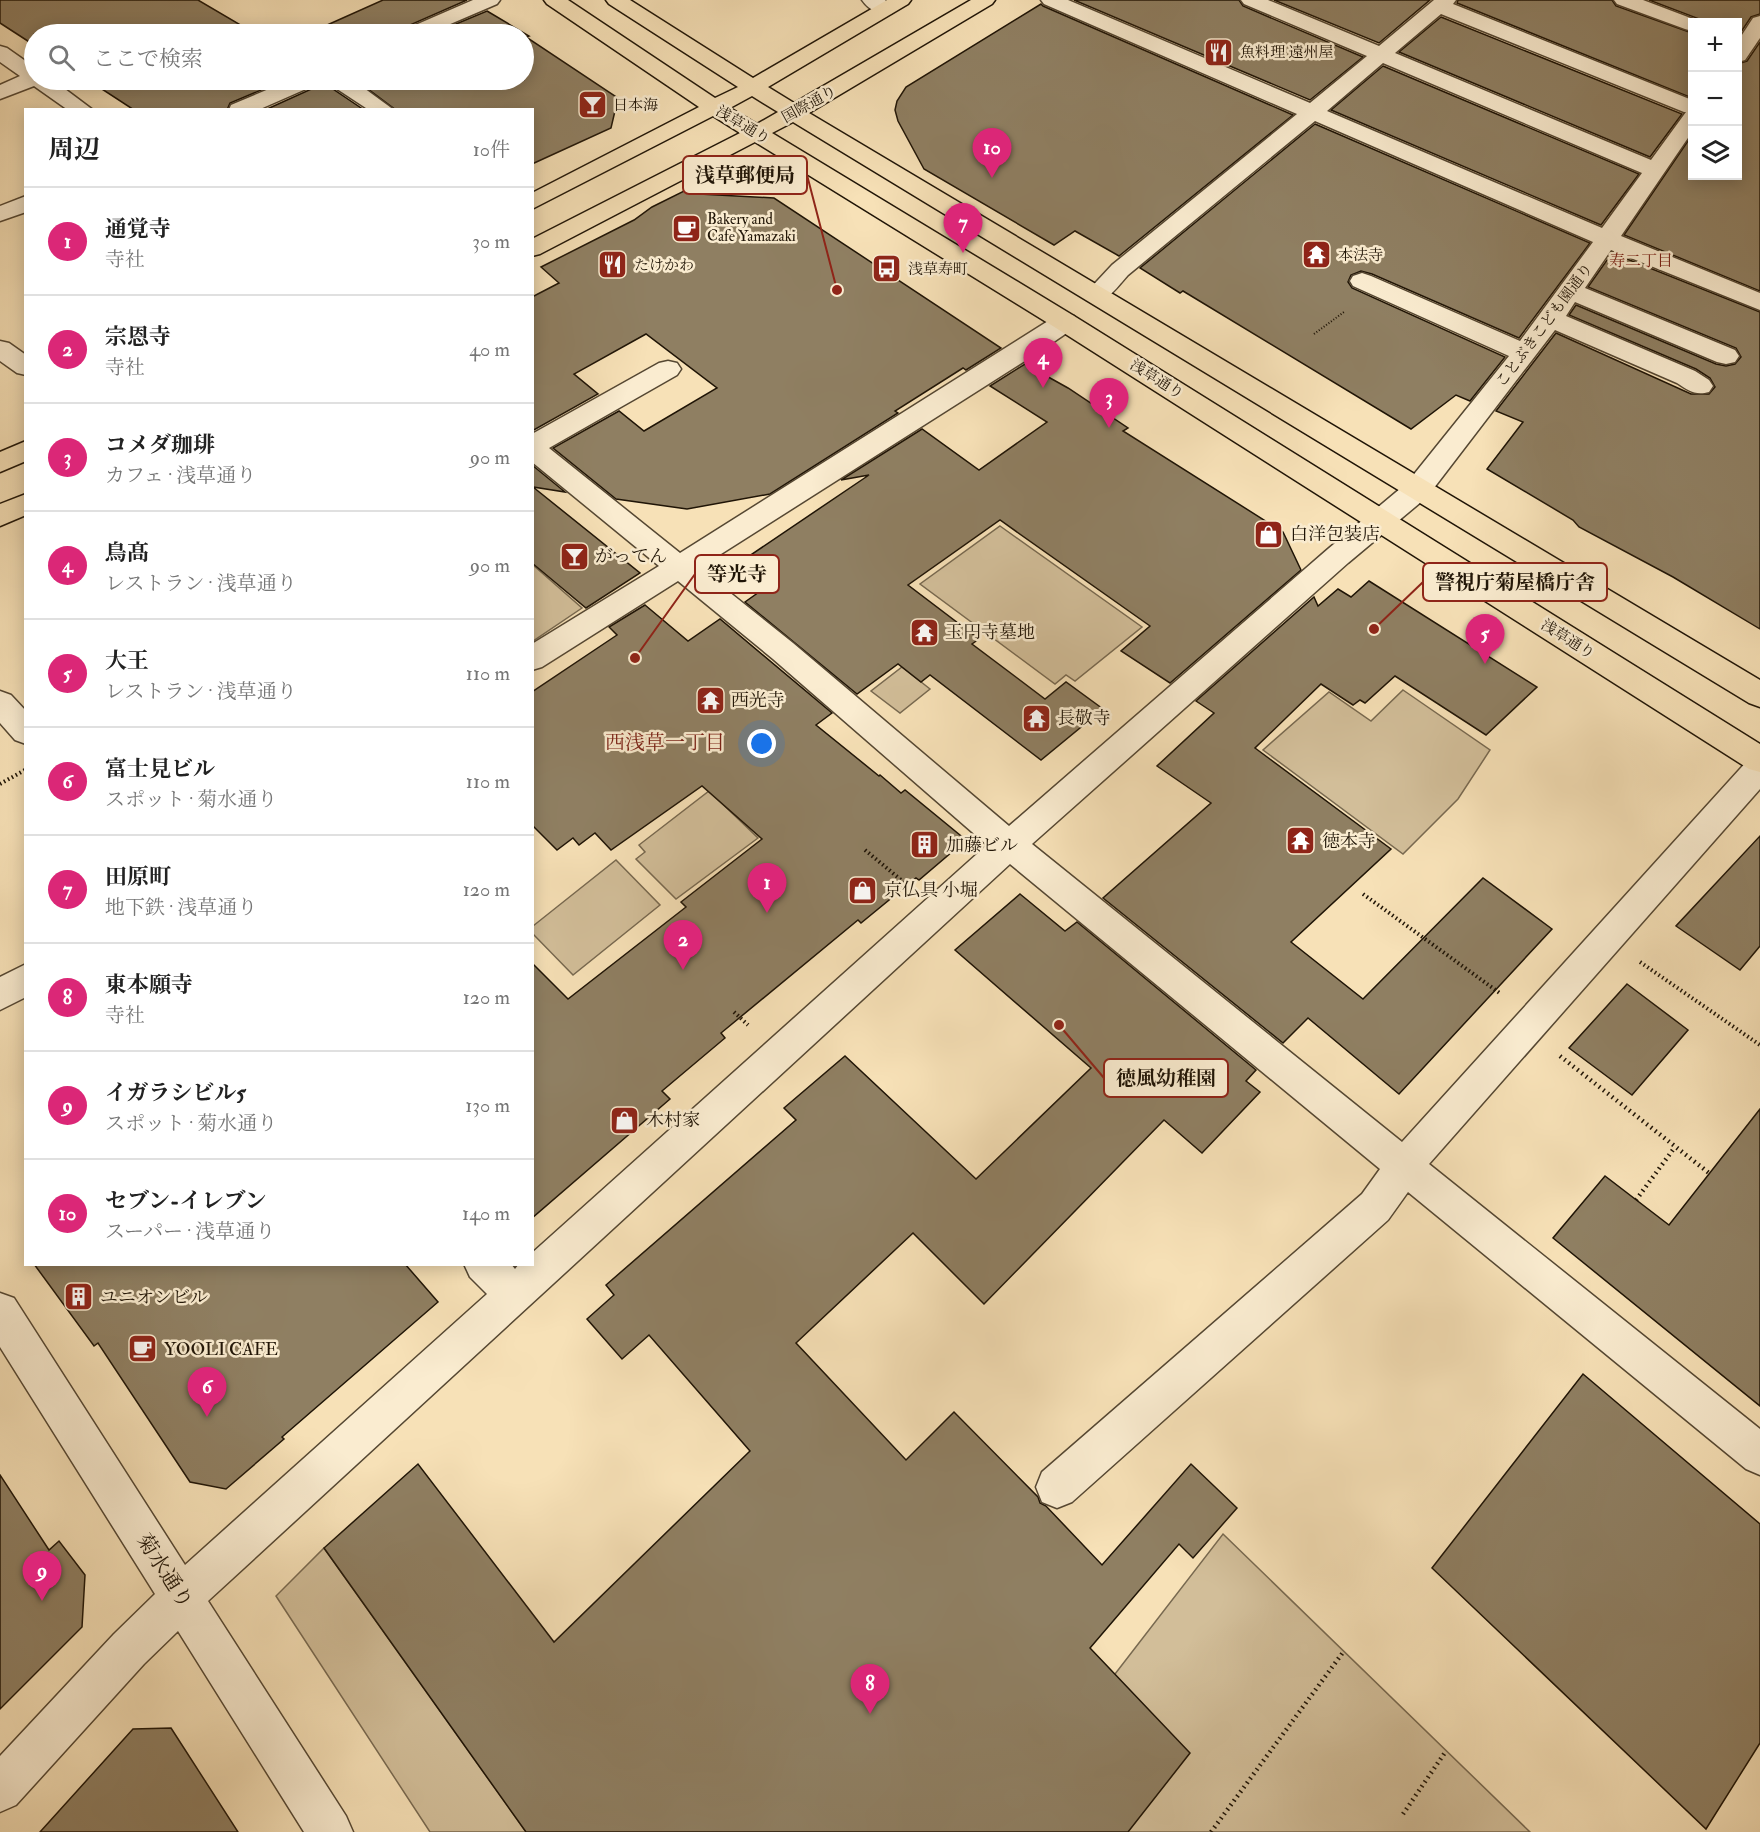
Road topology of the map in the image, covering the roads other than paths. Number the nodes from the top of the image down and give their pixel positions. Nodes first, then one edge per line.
1 (490, 0) edge
2 (554, 0) edge
3 (616, 0) edge
4 (985, 0) edge
5 (1051, 0) edge
6 (1251, 0) edge
7 (1624, 0) edge
8 (886, 3) edge
9 (1442, 3) edge
10 (1283, 5) edge
11 (1760, 22) edge
12 (434, 24) edge
13 (1688, 24) edge
14 (1745, 48) edge
15 (0, 52) edge
16 (1381, 54) junction
17 (24, 70) edge
18 (24, 82) edge
19 (753, 87) junction
20 (54, 90) edge
21 (284, 90) edge
22 (354, 90) edge
23 (0, 93) edge
24 (1688, 105) edge
25 (79, 108) edge
26 (244, 108) edge
27 (381, 108) edge
28 (715, 108) junction
29 (1313, 112) junction
30 (794, 113) junction
31 (1688, 123) edge
32 (757, 133) junction
33 (1655, 170) junction
34 (534, 200) edge
35 (24, 204) edge
36 (0, 214) edge
37 (1608, 239) junction
38 (534, 248) edge
39 (1362, 281) dead end
40 (1571, 291) junction
41 (1096, 295) junction
42 (1760, 302) edge
43 (1551, 319) junction
44 (1065, 322) junction
45 (0, 349) edge
46 (1525, 353) junction
47 (1726, 356) dead end
48 (24, 366) edge
49 (668, 369) dead end
50 (1700, 386) dead end
51 (534, 446) edge
52 (534, 449) edge
53 (24, 451) edge
54 (0, 463) edge
55 (1417, 490) junction
56 (24, 504) edge
57 (0, 516) edge
58 (1380, 519) junction
59 (678, 566) junction
60 (534, 658) edge
61 (1760, 695) edge
62 (0, 703) edge
63 (24, 730) edge
64 (1760, 760) edge
65 (1760, 768) edge
66 (1009, 844) junction
67 (24, 980) edge
68 (0, 995) edge
69 (1405, 1165) junction
70 (485, 1266) edge
71 (514, 1294) junction
72 (0, 1312) edge
73 (1760, 1455) edge
74 (1057, 1487) dead end
75 (182, 1596) junction
76 (0, 1789) edge
77 (330, 1832) edge

1 - 12 street
2 - 28 main road, 浅草通り
3 - 19 main road
4 - 30 main road, 国際通り
5 - 29 street
6 - 10 street
7 - 13 street
8 - 19 main road
9 - 16 street
9 - 24 street
10 - 16 street
11 - 14 street
15 - 17 street
16 - 29 street
16 - 33 street
18 - 23 street
19 - 28 main road
19 - 30 main road
20 - 25 street
21 - 26 street
22 - 27 street
28 - 32 main road, 浅草通り
28 - 34 main road
29 - 37 street
29 - 41 street
30 - 32 main road, 国際通り
30 - 41 main road
31 - 33 street, ことぶきこども園通り
32 - 38 main road, 国際通り
32 - 44 main road, 浅草通り
33 - 37 street, ことぶきこども園通り
35 - 36 street
37 - 40 street, ことぶきこども園通り
37 - 42 street
39 - 46 street
40 - 43 street, ことぶきこども園通り
40 - 47 street
41 - 55 main road
43 - 46 street, ことぶきこども園通り
43 - 50 street
44 - 58 main road, 浅草通り
44 - 59 street
45 - 48 street
46 - 55 street, ことぶきこども園通り
49 - 51 street
52 - 59 street
53 - 54 main road
55 - 58 street, ことぶきこども園通り
55 - 61 main road
56 - 57 main road
58 - 64 main road, 浅草通り
58 - 66 street, ことぶきこども園通り
59 - 60 street
59 - 66 street
62 - 63 street
65 - 69 street
66 - 69 street
66 - 71 street, ことぶきこども園通り
67 - 68 street
69 - 73 street
69 - 74 street
70 - 71 street
71 - 75 street, ことぶきこども園通り
72 - 75 street, 菊水通り
75 - 76 street, ことぶきこども園通り
75 - 77 street, 菊水通り

